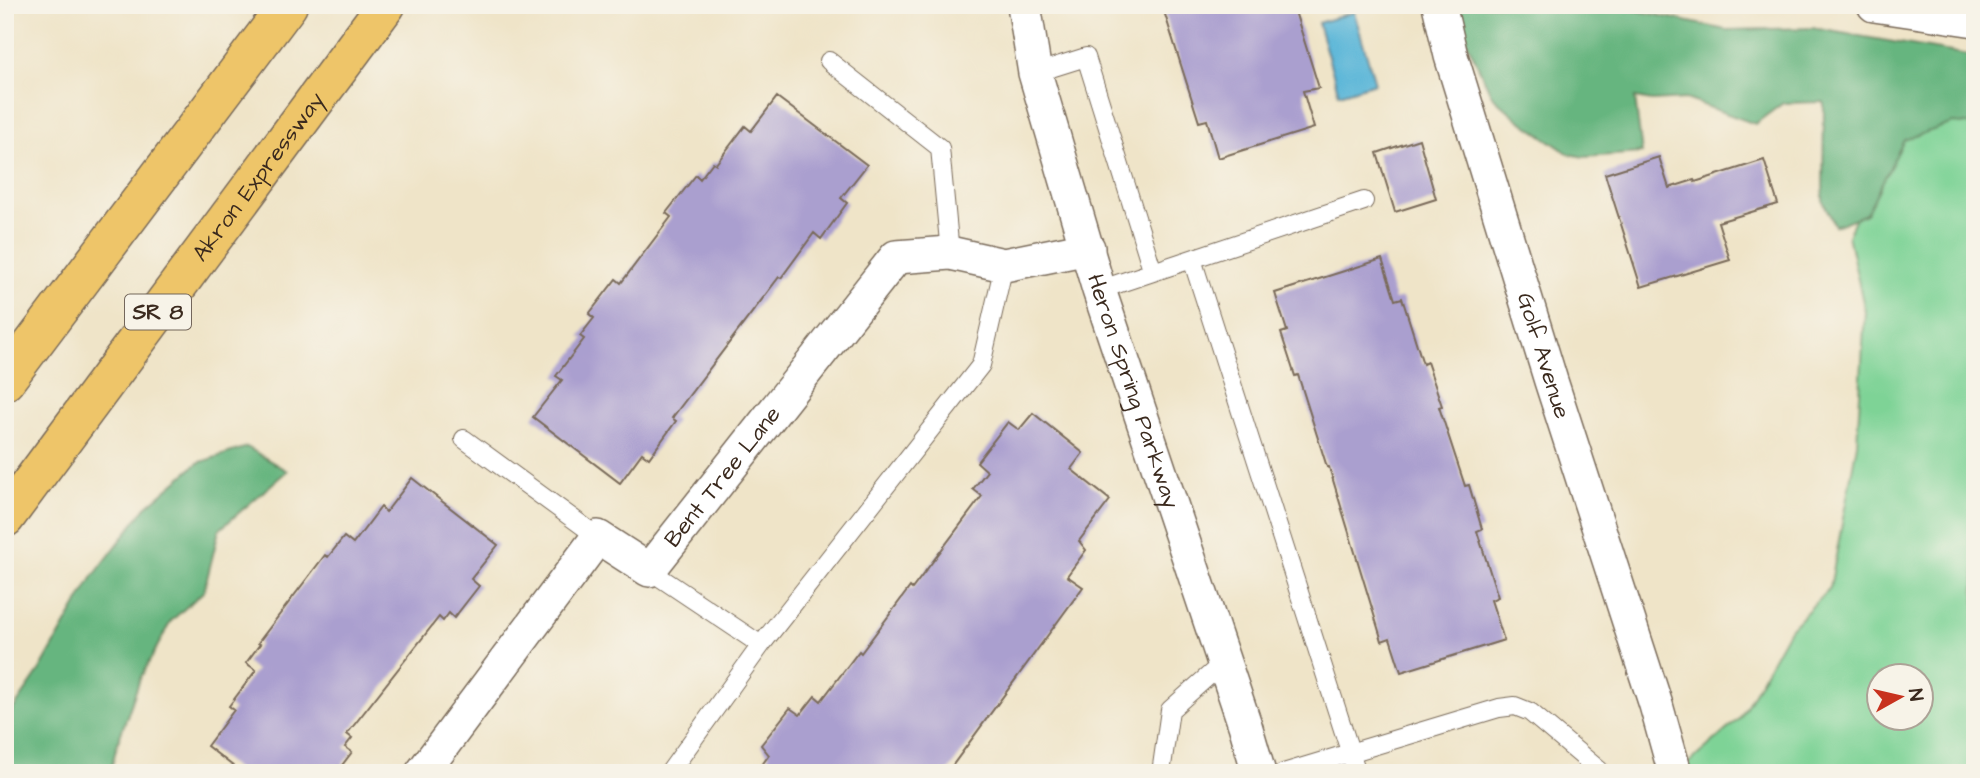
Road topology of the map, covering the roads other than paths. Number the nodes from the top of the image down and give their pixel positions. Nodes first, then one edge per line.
1 (288, 5) edge
2 (386, 5) edge
3 (1024, 5) edge
4 (1439, 5) edge
5 (1874, 5) edge
6 (1975, 20) edge
7 (829, 61) dead end
8 (1035, 73) junction
9 (1364, 201) dead end
10 (1088, 248) junction
11 (950, 253) junction
12 (1192, 259) junction
13 (1004, 265) junction
14 (1153, 272) junction
15 (1099, 290) junction
16 (5, 381) edge
17 (464, 439) dead end
18 (5, 518) edge
19 (598, 537) junction
20 (649, 570) junction
21 (761, 645) junction
22 (1224, 662) junction
23 (1350, 752) junction
24 (1600, 771) edge
25 (422, 773) edge
26 (669, 773) edge
27 (1161, 773) edge
28 (1258, 773) edge
29 (1283, 773) edge
30 (1357, 773) edge
31 (1675, 773) edge

1 - 16 highway
2 - 18 highway, Akron Expressway / SR 8
3 - 8 street, Heron Spring Parkway
4 - 31 street, Golf Avenue
5 - 6 street
7 - 11 lane
8 - 10 street, Heron Spring Parkway
8 - 14 lane
9 - 12 lane
10 - 13 street, Bent Tree Lane
10 - 15 street, Heron Spring Parkway
11 - 13 street, Bent Tree Lane
11 - 20 street, Bent Tree Lane
12 - 14 lane
12 - 23 lane
13 - 21 lane
14 - 15 lane
15 - 22 street, Heron Spring Parkway
17 - 19 lane
19 - 20 street, Bent Tree Lane
19 - 25 street
20 - 21 lane
21 - 26 lane
22 - 27 lane
22 - 28 street, Heron Spring Parkway
23 - 24 lane
23 - 29 lane
23 - 30 lane

